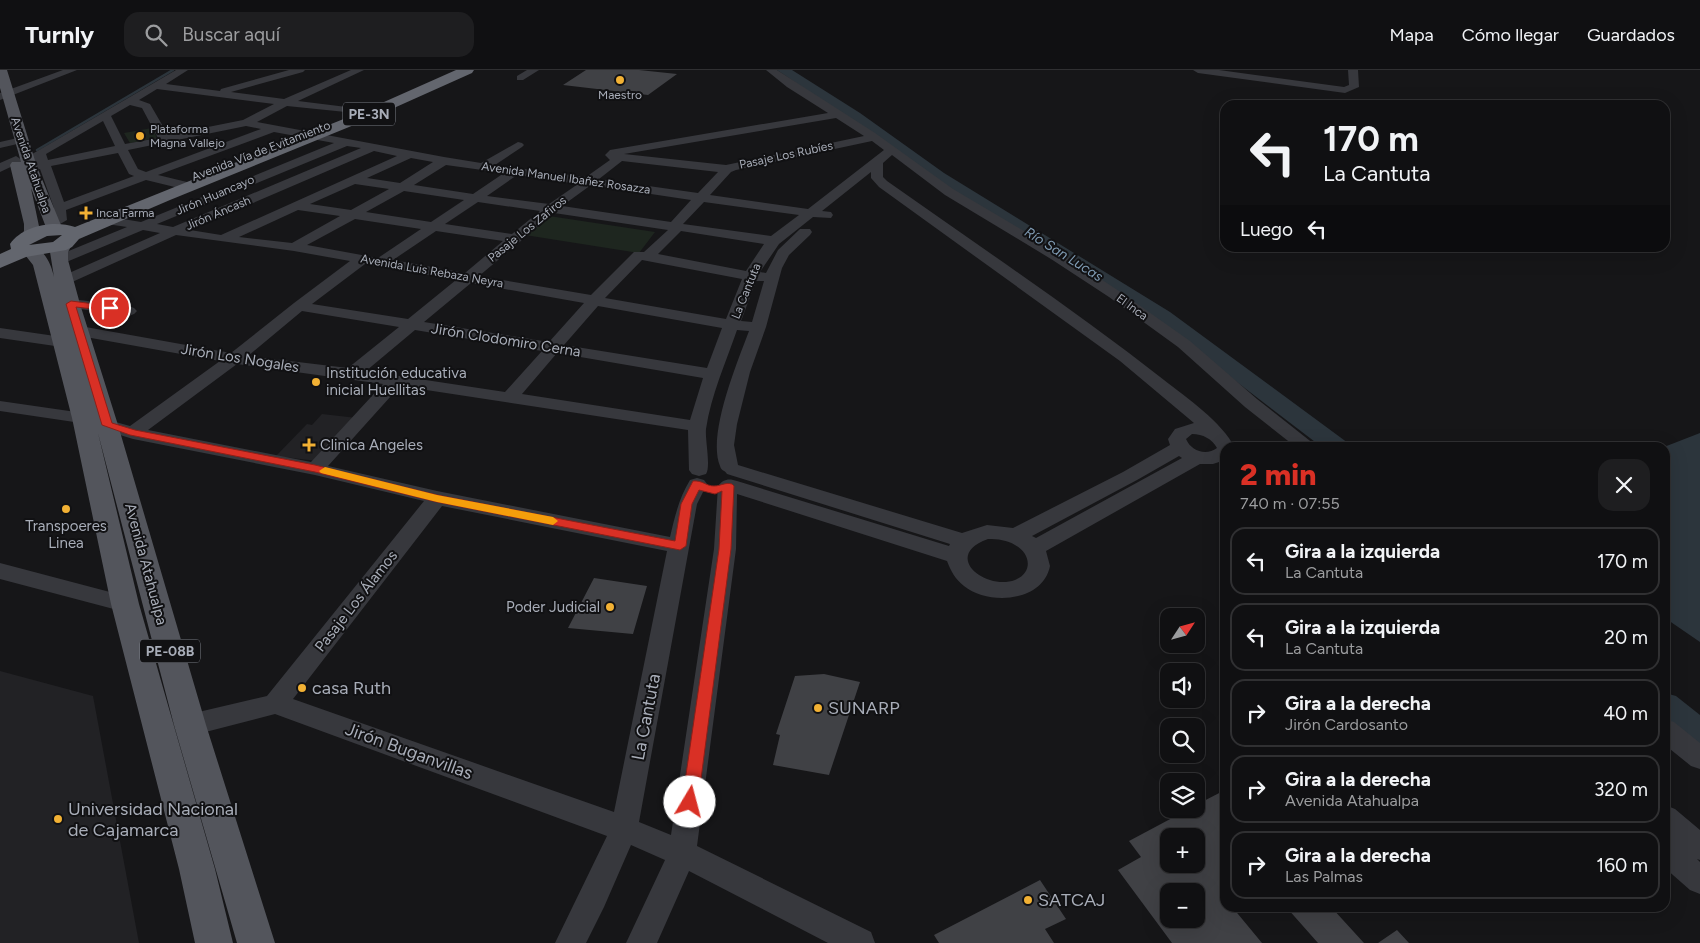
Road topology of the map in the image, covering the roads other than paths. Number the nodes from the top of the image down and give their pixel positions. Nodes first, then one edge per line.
1 (0, 70) edge
2 (72, 70) edge
3 (193, 70) edge
4 (300, 70) edge
5 (360, 70) edge
6 (534, 70) edge
7 (772, 70) edge
8 (1198, 70) edge
9 (1353, 70) edge
10 (182, 71) edge
11 (460, 71) edge
12 (520, 78) dead end
13 (156, 86) junction
14 (3, 93) edge
15 (217, 93) junction
16 (131, 102) junction
17 (286, 102) junction
18 (0, 113) edge
19 (366, 113) junction
20 (838, 114) junction
21 (105, 115) junction
22 (246, 123) junction
23 (275, 128) junction
24 (310, 134) junction
25 (873, 136) junction
26 (166, 140) junction
27 (11, 143) edge
28 (344, 143) junction
29 (518, 145) dead end
30 (122, 148) junction
31 (372, 148) junction
32 (891, 150) junction
33 (270, 153) junction
34 (408, 154) junction
35 (615, 157) junction
36 (298, 160) junction
37 (444, 161) junction
38 (29, 162) junction
39 (877, 162) junction
40 (484, 166) junction
41 (0, 168) edge
42 (727, 170) junction
43 (514, 171) junction
44 (145, 176) junction
45 (858, 176) junction
46 (354, 180) junction
47 (588, 181) junction
48 (880, 181) junction
49 (402, 187) junction
50 (177, 188) junction
51 (703, 197) junction
52 (477, 198) junction
53 (195, 203) junction
54 (296, 206) junction
55 (60, 208) junction
56 (552, 208) junction
57 (222, 211) junction
58 (355, 213) junction
59 (818, 214) junction
60 (106, 220) junction
61 (141, 226) junction
62 (675, 226) junction
63 (433, 228) junction
64 (175, 231) junction
65 (62, 238) junction
66 (223, 239) junction
67 (515, 239) junction
68 (774, 242) junction
69 (25, 245) junction
70 (294, 247) junction
71 (0, 255) edge
72 (643, 256) junction
73 (362, 259) junction
74 (0, 262) edge
75 (381, 262) junction
76 (751, 276) junction
77 (469, 277) junction
78 (773, 277) junction
79 (66, 280) junction
80 (595, 300) junction
81 (71, 304) junction
82 (299, 306) junction
83 (129, 311) dead end
84 (412, 324) junction
85 (732, 325) junction
86 (758, 327) junction
87 (80, 331) junction
88 (0, 333) edge
89 (62, 342) junction
90 (554, 348) junction
91 (234, 359) junction
92 (352, 374) junction
93 (712, 374) junction
94 (396, 380) junction
95 (510, 397) junction
96 (1180, 402) junction
97 (0, 406) edge
98 (108, 425) junction
99 (697, 426) junction
100 (1302, 442) edge
101 (1212, 449) edge
102 (315, 469) junction
103 (698, 477) junction
104 (730, 477) junction
105 (437, 498) junction
106 (1015, 536) junction
107 (680, 546) junction
108 (960, 548) junction
109 (1033, 549) junction
110 (0, 572) edge
111 (125, 604) junction
112 (275, 704) junction
113 (190, 725) junction
114 (1670, 734) edge
115 (1700, 758) edge
116 (1670, 822) edge
117 (624, 829) junction
118 (1700, 847) edge
119 (682, 853) junction
120 (1670, 854) edge
121 (1700, 880) edge
122 (214, 943) edge
123 (256, 943) edge
124 (570, 943) edge
125 (641, 943) edge
126 (860, 943) edge

1 - 14 main road, Avenida Atahualpa
2 - 14 street
3 - 10 street
4 - 15 street
5 - 17 street
6 - 12 street
7 - 20 street, El Inca
8 - 9 street
10 - 13 street
11 - 19 highway, PE-3N
13 - 15 street
13 - 16 street
14 - 27 main road, Avenida Atahualpa
15 - 17 street
16 - 21 street
16 - 26 street
17 - 19 street
17 - 22 street
18 - 27 main road, Avenida Atahualpa
19 - 24 highway, PE-3N
20 - 25 street, El Inca
20 - 35 street, Pasaje Los Zafiros
21 - 30 street
21 - 38 street
22 - 23 street, Avenida Manuel Ibañez Rosazza
22 - 26 street
23 - 24 street, Avenida Manuel Ibañez Rosazza
23 - 44 street
24 - 28 street, Avenida Manuel Ibañez Rosazza
24 - 33 highway, PE-3N
24 - 50 highway, Avenida Vía de Evitamiento / PE-3N
25 - 32 street, El Inca
25 - 42 street, Pasaje Los Rubíes
26 - 30 street
27 - 38 main road, Avenida Atahualpa
28 - 31 street, Avenida Manuel Ibañez Rosazza
28 - 36 street, Jirón Huancayo
29 - 40 street
30 - 38 street
30 - 44 street
31 - 34 street, Avenida Manuel Ibañez Rosazza
31 - 57 street, Jirón Áncash
32 - 39 street, La Cantuta
32 - 100 street, El Inca
33 - 36 street
33 - 50 highway, PE-3N
34 - 37 street, Avenida Manuel Ibañez Rosazza
34 - 46 street
35 - 42 street
35 - 47 street, Pasaje Los Zafiros
36 - 53 street, Jirón Huancayo
37 - 40 street, Avenida Manuel Ibañez Rosazza
37 - 49 street
38 - 41 street
38 - 55 street, Avenida Atahualpa
38 - 65 main road, Avenida Atahualpa
38 - 69 main road, Avenida Atahualpa
39 - 45 street, La Cantuta
39 - 48 street
40 - 43 street, Avenida Manuel Ibañez Rosazza
42 - 51 street, Pasaje Los Rubíes
43 - 47 street, Avenida Manuel Ibañez Rosazza
43 - 52 street
44 - 50 street
44 - 55 street
45 - 48 street
45 - 59 street, La Cantuta
46 - 49 street
46 - 54 street
47 - 51 street, Avenida Manuel Ibañez Rosazza
47 - 56 street, Pasaje Los Zafiros
48 - 59 street, La Cantuta
48 - 96 street
49 - 52 street
49 - 58 street
50 - 53 street
50 - 60 highway, PE-3N
50 - 65 highway, Avenida Vía de Evitamiento / PE-3N
51 - 59 street, Avenida Manuel Ibañez Rosazza
51 - 62 street, Pasaje Los Rubíes
52 - 56 street
52 - 63 street
53 - 57 street
53 - 61 street, Jirón Huancayo
54 - 58 street
54 - 66 street
55 - 65 street, Avenida Atahualpa
56 - 62 street
56 - 67 street, Pasaje Los Zafiros
57 - 64 street, Jirón Áncash
58 - 63 street
58 - 70 street
59 - 68 street, La Cantuta
59 - 78 street, La Cantuta
60 - 61 street, Avenida Luis Rebaza Neyra
60 - 65 highway, PE-3N
61 - 64 street, Avenida Luis Rebaza Neyra
61 - 65 street, Jirón Huancayo
62 - 68 street
62 - 72 street, Pasaje Los Rubíes
63 - 67 street
63 - 75 street
64 - 66 street, Avenida Luis Rebaza Neyra
64 - 79 street, Jirón Áncash
65 - 69 highway, PE-3N
65 - 79 main road, Avenida Atahualpa / PE-08B
66 - 70 street, Avenida Luis Rebaza Neyra
67 - 77 street, Pasaje Los Zafiros
68 - 76 street, La Cantuta
69 - 71 highway, PE-3N
69 - 74 highway, PE-3N
69 - 89 main road, Avenida Atahualpa / PE-08B
70 - 73 street, Avenida Luis Rebaza Neyra
72 - 76 street
72 - 80 street, Pasaje Los Rubíes
73 - 75 street, Avenida Luis Rebaza Neyra
73 - 82 street
75 - 77 street, Avenida Luis Rebaza Neyra
76 - 78 street
76 - 85 street, La Cantuta
77 - 80 street, Avenida Luis Rebaza Neyra
77 - 84 street, Pasaje Los Zafiros
78 - 86 street, La Cantuta
79 - 81 main road, Avenida Atahualpa / PE-08B
80 - 85 street, Avenida Luis Rebaza Neyra
80 - 90 street, Pasaje Los Rubíes
81 - 83 street
81 - 87 main road, Avenida Atahualpa / PE-08B
82 - 84 street, Jirón Clodomiro Cerna
82 - 91 street
84 - 90 street, Jirón Clodomiro Cerna
84 - 92 street, Pasaje Los Zafiros
85 - 86 street, Avenida Luis Rebaza Neyra
85 - 93 street, La Cantuta
86 - 104 street, La Cantuta
87 - 91 street, Jirón Los Nogales
87 - 98 main road, Avenida Atahualpa / PE-08B
88 - 89 street
89 - 98 main road, Avenida Atahualpa / PE-08B
90 - 93 street, Jirón Clodomiro Cerna
90 - 95 street, Pasaje Los Rubíes
91 - 92 street, Jirón Los Nogales
91 - 98 street
92 - 94 street, Jirón Los Nogales
93 - 99 street, La Cantuta
94 - 95 street, Jirón Los Nogales
94 - 102 street
95 - 99 street, Jirón Los Nogales
96 - 101 street
96 - 101 street
97 - 98 street
98 - 102 street
98 - 111 main road, Avenida Atahualpa / PE-08B
98 - 113 main road, Avenida Atahualpa / PE-08B
99 - 103 street, La Cantuta
101 - 106 street
101 - 109 street
102 - 105 street
103 - 104 street
103 - 107 street, La Cantuta
104 - 108 street
104 - 119 street, La Cantuta
105 - 107 street
105 - 112 street, Pasaje Los Álamos
106 - 108 street
106 - 109 street
107 - 117 street, La Cantuta
108 - 109 street
110 - 111 street
111 - 122 main road, Avenida Atahualpa / PE-08B
112 - 113 street
112 - 117 street, Jirón Buganvillas
113 - 123 main road, Avenida Atahualpa / PE-08B
114 - 115 street
116 - 118 street
117 - 119 street, Jirón Buganvillas
117 - 124 street, La Cantuta
119 - 125 street, La Cantuta
119 - 126 street, Jirón Buganvillas
120 - 121 street

